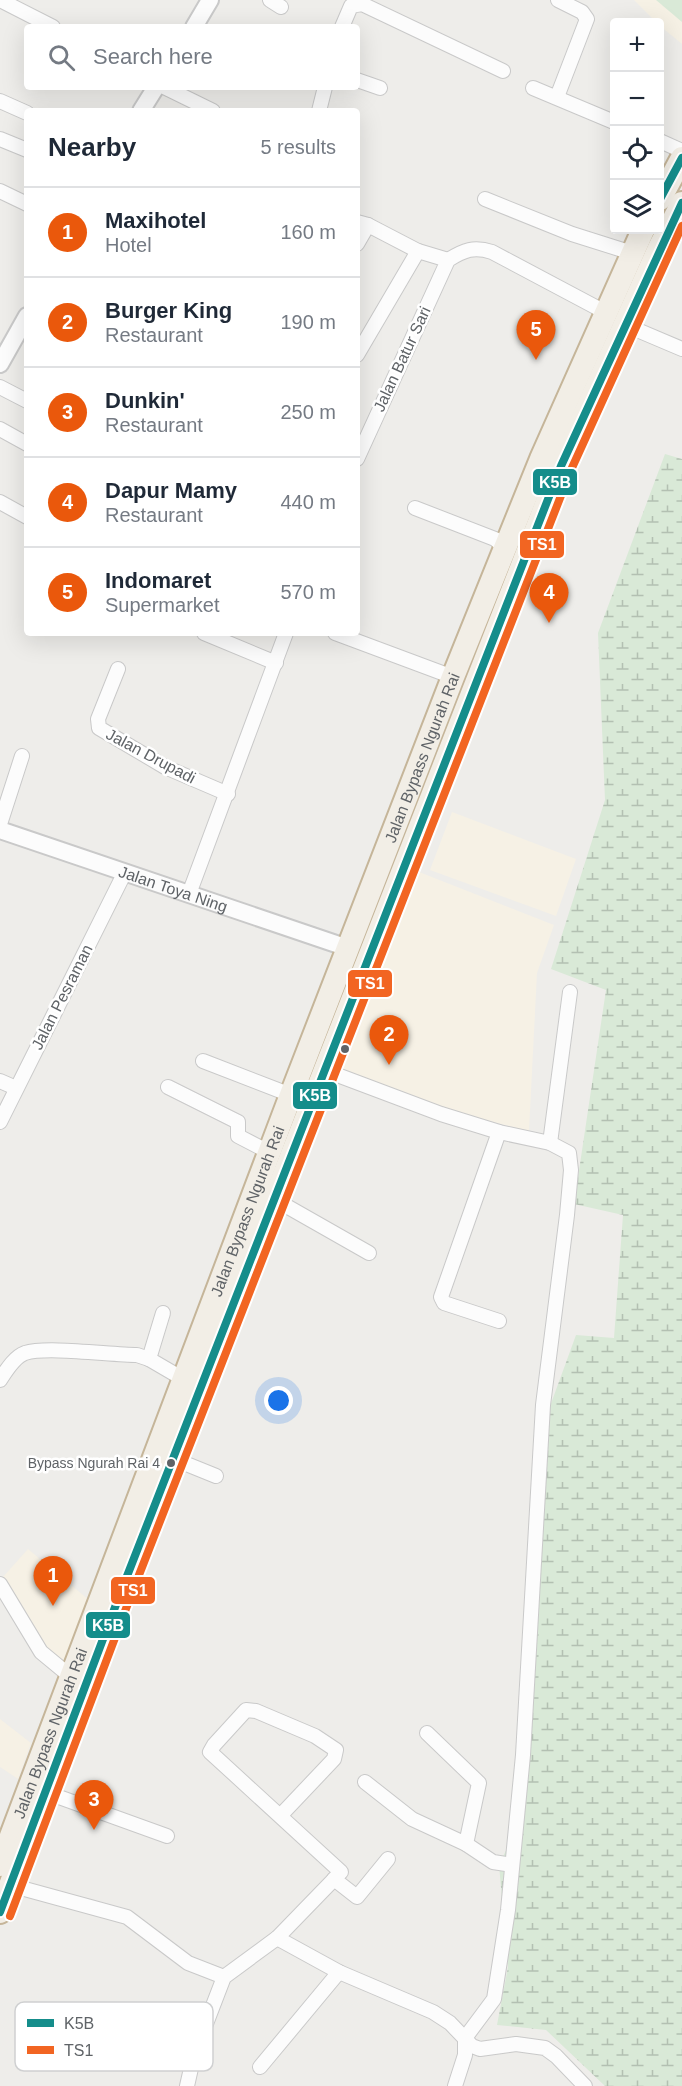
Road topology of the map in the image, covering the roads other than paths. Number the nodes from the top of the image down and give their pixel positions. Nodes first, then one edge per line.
1 (0, 0) edge
2 (210, 0) edge
3 (558, 0) edge
4 (47, 24) edge
5 (196, 24) edge
6 (343, 24) edge
7 (503, 71) dead end
8 (360, 81) edge
9 (380, 88) dead end
10 (533, 88) dead end
11 (154, 90) edge
12 (170, 90) edge
13 (324, 90) edge
14 (556, 97) junction
15 (0, 101) edge
16 (143, 108) edge
17 (207, 108) edge
18 (320, 108) edge
19 (24, 112) edge
20 (610, 120) edge
21 (0, 139) edge
22 (664, 143) edge
23 (24, 149) edge
24 (682, 151) edge
25 (682, 158) edge
26 (0, 190) edge
27 (664, 192) edge
28 (485, 200) dead end
29 (24, 202) edge
30 (682, 203) edge
31 (363, 224) edge
32 (641, 234) edge
33 (418, 251) junction
34 (632, 253) junction
35 (448, 260) junction
36 (614, 318) junction
37 (24, 320) edge
38 (4, 344) edge
39 (682, 349) edge
40 (360, 350) edge
41 (0, 364) edge
42 (0, 387) edge
43 (24, 399) edge
44 (0, 429) edge
45 (24, 442) edge
46 (360, 452) edge
47 (0, 502) edge
48 (415, 507) dead end
49 (24, 514) edge
50 (505, 548) junction
51 (211, 636) edge
52 (285, 636) edge
53 (343, 636) edge
54 (276, 663) junction
55 (118, 669) dead end
56 (453, 677) junction
57 (22, 756) dead end
58 (228, 794) junction
59 (0, 824) edge
60 (0, 830) edge
61 (125, 872) junction
62 (189, 894) junction
63 (358, 953) junction
64 (570, 992) dead end
65 (203, 1060) dead end
66 (324, 1070) junction
67 (0, 1081) edge
68 (168, 1087) dead end
69 (16, 1088) junction
70 (291, 1095) junction
71 (0, 1122) edge
72 (500, 1132) junction
73 (550, 1143) junction
74 (269, 1152) junction
75 (273, 1199) junction
76 (369, 1253) dead end
77 (164, 1313) dead end
78 (499, 1322) dead end
79 (148, 1359) junction
80 (0, 1380) edge
81 (184, 1380) junction
82 (174, 1459) junction
83 (216, 1476) dead end
84 (128, 1550) junction
85 (2, 1590) edge
86 (112, 1590) junction
87 (70, 1676) junction
88 (427, 1733) dead end
89 (364, 1782) dead end
90 (45, 1792) junction
91 (280, 1816) junction
92 (167, 1836) dead end
93 (466, 1844) junction
94 (388, 1859) dead end
95 (0, 1865) edge
96 (512, 1865) junction
97 (334, 1879) junction
98 (10, 1885) junction
99 (0, 1912) edge
100 (277, 1938) junction
101 (339, 1972) junction
102 (224, 1977) junction
103 (213, 2006) edge
104 (465, 2038) junction
105 (260, 2067) dead end
106 (190, 2071) edge
107 (459, 2083) edge
108 (186, 2086) edge
109 (585, 2086) edge

1 - 4 street
2 - 5 street
3 - 14 street
6 - 7 street
8 - 9 street
10 - 14 street
11 - 16 street
12 - 17 street
13 - 18 street
14 - 20 street
15 - 19 street
21 - 23 street
22 - 24 street
25 - 27 highway
26 - 29 street
28 - 34 street
30 - 36 highway, Jalan Bypass Ngurah Rai
31 - 33 street
32 - 34 highway, Jalan Bypass Ngurah Rai
33 - 35 street
33 - 40 street
34 - 36 highway, Jalan Bypass Ngurah Rai
35 - 36 street
35 - 46 street, Jalan Batur Sari
36 - 39 street
36 - 50 highway, Jalan Bypass Ngurah Rai
36 - 63 highway, Jalan Bypass Ngurah Rai
37 - 38 street
38 - 41 street
42 - 43 street
44 - 45 street
47 - 49 street
48 - 50 street
50 - 56 highway, Jalan Bypass Ngurah Rai
51 - 54 street
52 - 54 street
53 - 56 street
54 - 58 street
55 - 58 street, Jalan Drupadi
56 - 63 highway, Jalan Bypass Ngurah Rai
57 - 59 street
58 - 62 street
60 - 61 street, Jalan Toya Ning
61 - 62 street, Jalan Toya Ning
61 - 69 street, Jalan Pesraman
62 - 63 street, Jalan Toya Ning
63 - 66 highway, Jalan Bypass Ngurah Rai
63 - 70 highway, Jalan Bypass Ngurah Rai
64 - 73 street
65 - 70 street
66 - 72 street
66 - 75 highway, Jalan Bypass Ngurah Rai
67 - 69 street
68 - 74 street
69 - 71 street, Jalan Pesraman
70 - 74 highway, Jalan Bypass Ngurah Rai
72 - 73 street
72 - 78 street
73 - 96 street
74 - 81 highway, Jalan Bypass Ngurah Rai
75 - 76 street
75 - 82 highway, Jalan Bypass Ngurah Rai
77 - 79 street
79 - 80 street
79 - 81 street
81 - 84 highway, Jalan Bypass Ngurah Rai
82 - 83 street
82 - 84 highway, Jalan Bypass Ngurah Rai
84 - 86 highway, Jalan Bypass Ngurah Rai
85 - 87 street
86 - 87 highway, Jalan Bypass Ngurah Rai
86 - 90 highway, Jalan Bypass Ngurah Rai
87 - 95 highway, Jalan Bypass Ngurah Rai
88 - 93 street
89 - 93 street
90 - 92 street
90 - 98 highway, Jalan Bypass Ngurah Rai
91 - 91 street
91 - 97 street
93 - 96 street
94 - 97 street
96 - 104 street
97 - 100 street
98 - 99 highway, Jalan Bypass Ngurah Rai
98 - 102 street
100 - 101 street
100 - 102 street
101 - 104 street
101 - 105 street
102 - 103 street
104 - 107 street
104 - 109 street
106 - 108 street

